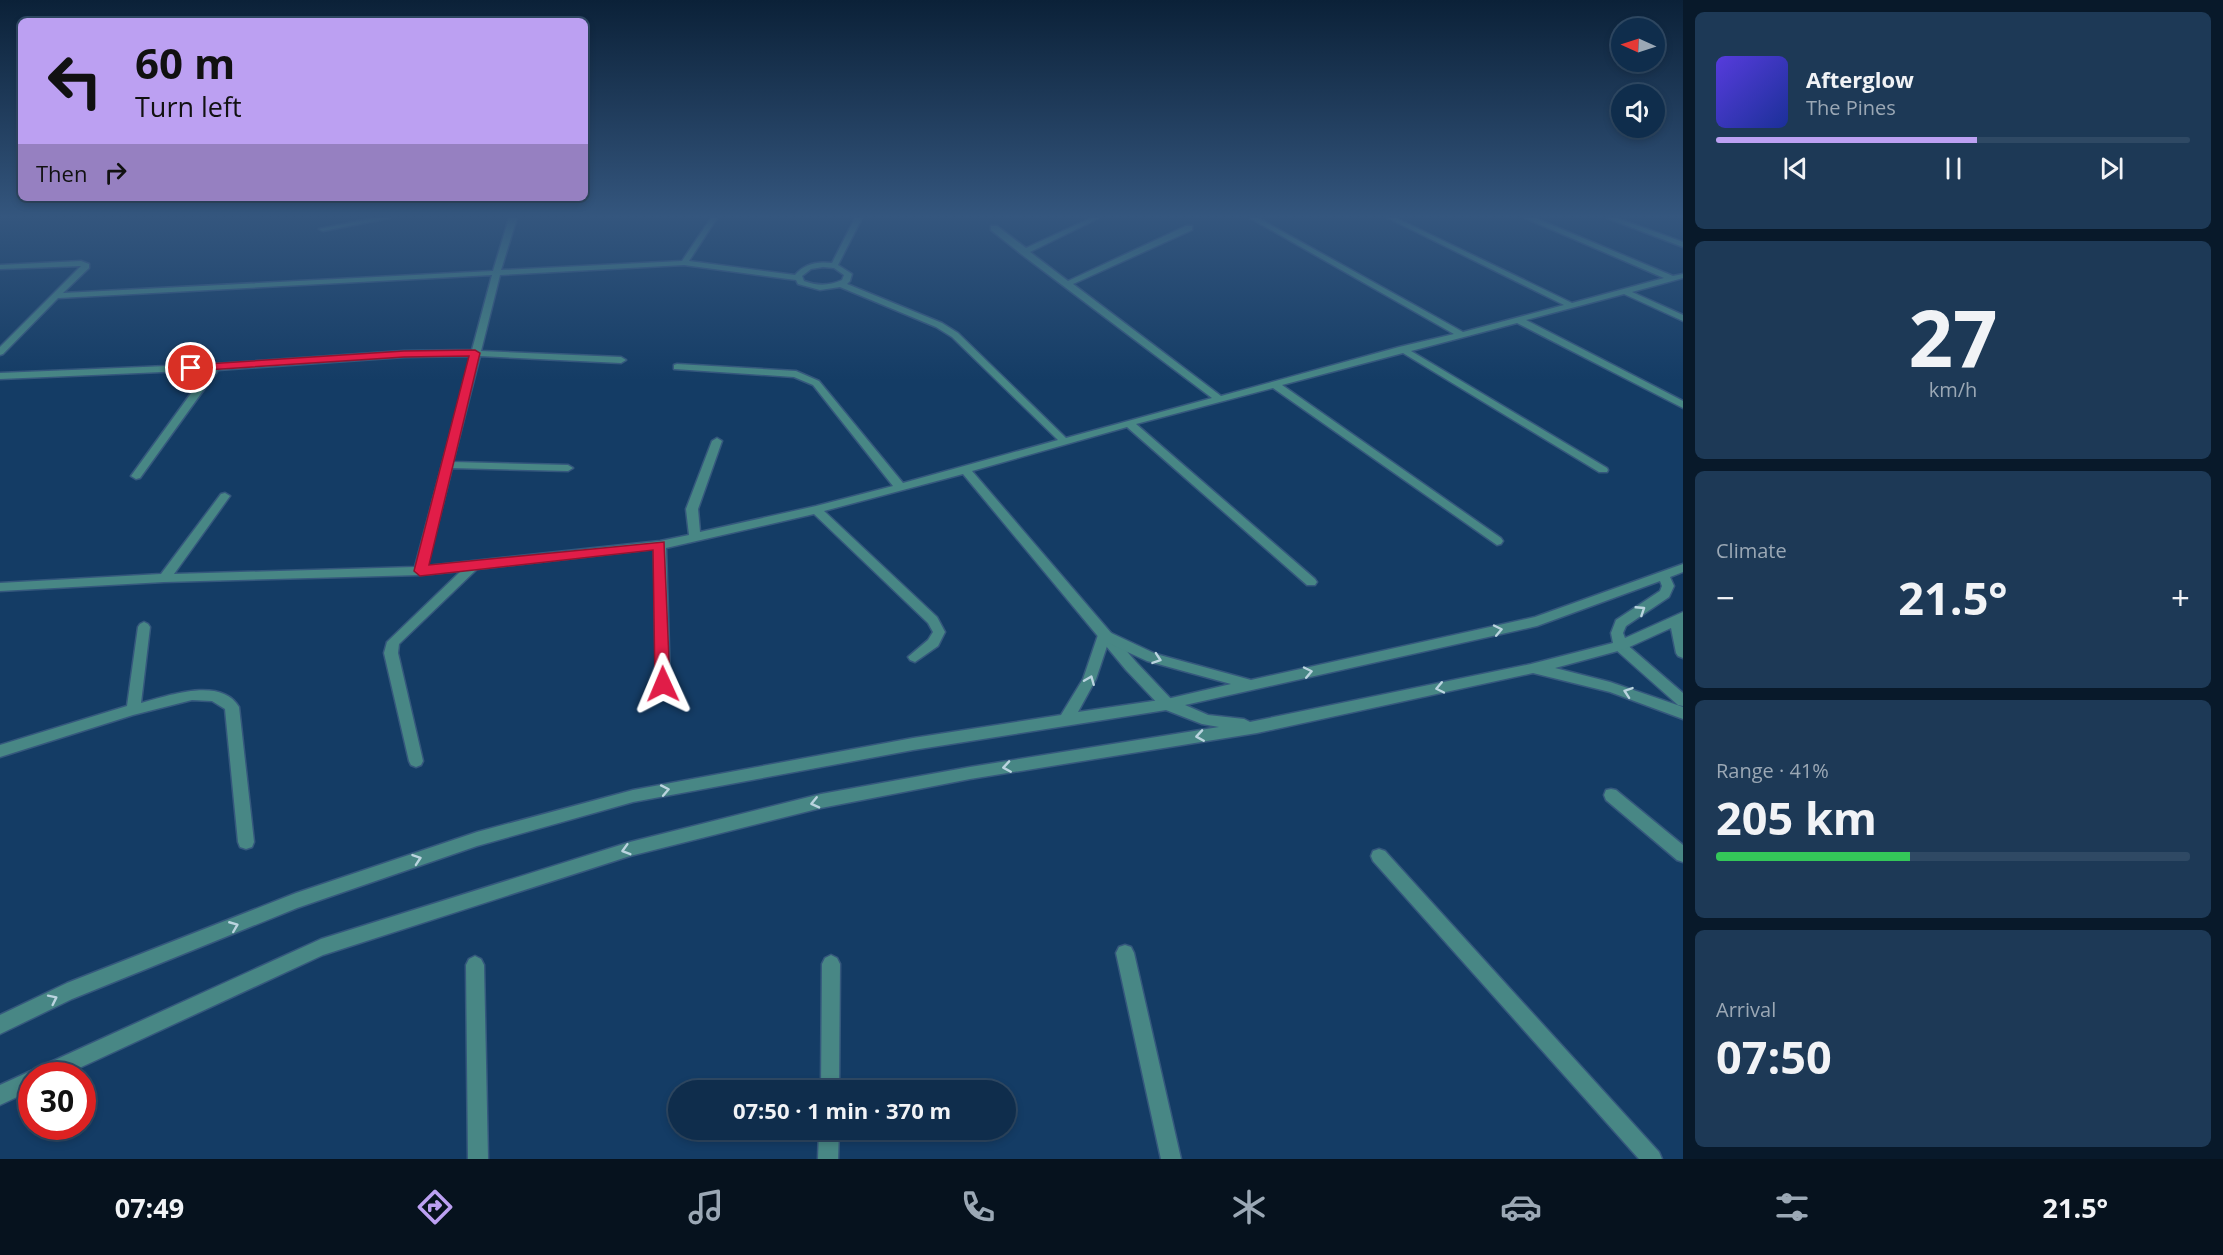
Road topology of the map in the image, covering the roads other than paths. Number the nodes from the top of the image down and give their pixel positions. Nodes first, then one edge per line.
1 (80, 272) edge
2 (529, 272) edge
3 (753, 272) edge
4 (800, 272) edge
5 (845, 272) edge
6 (1051, 272) edge
7 (1093, 272) edge
8 (1350, 272) edge
9 (1502, 272) edge
10 (1656, 272) edge
11 (496, 274) junction
12 (1683, 276) edge
13 (798, 278) junction
14 (1670, 278) junction
15 (840, 284) junction
16 (1067, 284) junction
17 (1623, 291) junction
18 (58, 296) junction
19 (1570, 305) junction
20 (1683, 318) edge
21 (1517, 319) junction
22 (1460, 334) junction
23 (1402, 349) junction
24 (0, 352) edge
25 (475, 353) junction
26 (621, 360) dead end
27 (215, 367) junction
28 (677, 367) dead end
29 (0, 376) edge
30 (1274, 384) junction
31 (1219, 399) junction
32 (1683, 405) edge
33 (1129, 423) junction
34 (717, 441) dead end
35 (1064, 441) junction
36 (447, 465) junction
37 (568, 468) dead end
38 (964, 470) junction
39 (1603, 470) dead end
40 (136, 476) dead end
41 (899, 486) junction
42 (225, 496) dead end
43 (816, 510) junction
44 (695, 537) junction
45 (1497, 541) dead end
46 (660, 545) junction
47 (473, 566) junction
48 (1683, 568) edge
49 (420, 571) junction
50 (1664, 576) junction
51 (164, 578) junction
52 (1311, 582) dead end
53 (0, 587) edge
54 (1679, 619) edge
55 (144, 627) dead end
56 (1104, 635) junction
57 (1620, 646) junction
58 (1683, 653) edge
59 (915, 657) dead end
60 (1531, 669) junction
61 (663, 684) dead end
62 (1251, 684) junction
63 (1683, 701) edge
64 (1167, 704) junction
65 (133, 710) junction
66 (1683, 713) edge
67 (1065, 720) junction
68 (1257, 727) junction
69 (0, 751) edge
70 (416, 761) dead end
71 (1611, 795) dead end
72 (246, 842) dead end
73 (1683, 855) edge
74 (1379, 856) dead end
75 (1125, 953) dead end
76 (831, 964) dead end
77 (476, 965) dead end
78 (0, 1024) edge
79 (70, 1062) edge
80 (830, 1080) edge
81 (18, 1087) edge
82 (0, 1095) edge
83 (829, 1140) edge
84 (478, 1159) edge
85 (828, 1159) edge
86 (1172, 1159) edge
87 (1652, 1159) edge

1 - 18 street
2 - 11 street
3 - 13 street
4 - 13 street
5 - 15 street
6 - 16 street
7 - 16 street
8 - 22 street
9 - 19 street
10 - 14 street
11 - 18 street
11 - 25 street
12 - 14 street
13 - 15 street
14 - 17 street
15 - 35 street
16 - 31 street
17 - 19 street
17 - 20 street
18 - 24 street
19 - 21 street
21 - 22 street
21 - 32 street
22 - 23 street
23 - 30 street
23 - 39 street
25 - 26 street
25 - 27 street
25 - 36 street
27 - 29 street
27 - 40 street
28 - 41 street
30 - 31 street
30 - 45 street
31 - 33 street
33 - 35 street
33 - 52 street
34 - 44 street
35 - 38 street
36 - 37 street
36 - 49 street
38 - 41 street
38 - 56 street
41 - 43 street
42 - 51 street
43 - 44 street
43 - 59 street
44 - 46 street
46 - 47 street
46 - 61 street
47 - 49 street
47 - 70 street
48 - 50 street
49 - 51 street
57 -> 50 street
62 -> 50 street
51 - 53 street
54 - 57 street
54 - 58 street
55 - 65 street
56 -> 62 street
56 - 64 street
67 -> 56 street
57 - 60 street
57 - 63 street
66 -> 60 street
60 -> 68 street
62 - 64 street
64 - 67 street
64 - 68 street
65 - 69 street
65 - 72 street
78 -> 67 street
68 -> 79 street
71 - 73 street
74 - 87 street
75 - 86 street
76 - 80 street
77 - 84 street
81 - 82 street
83 - 85 street

